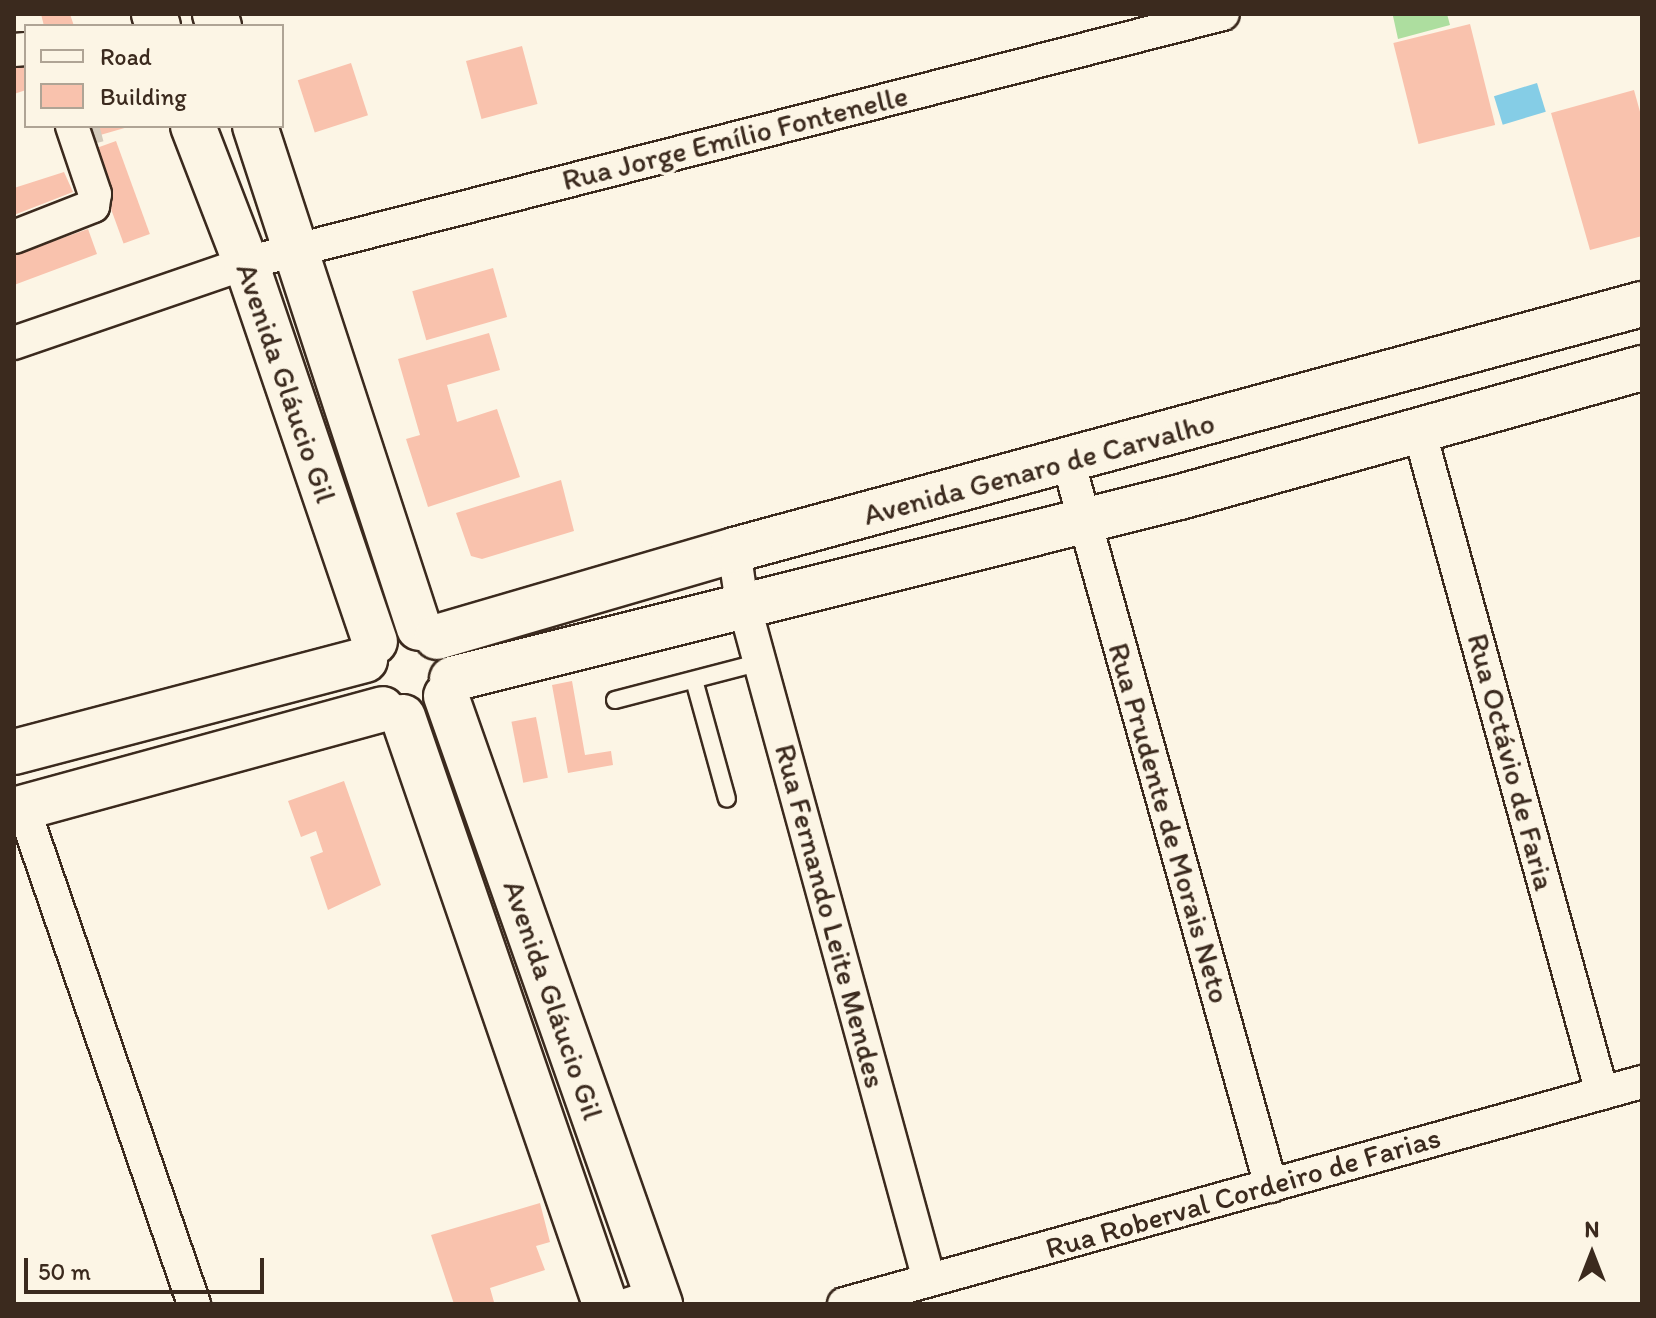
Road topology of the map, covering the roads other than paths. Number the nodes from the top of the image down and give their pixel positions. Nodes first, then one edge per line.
1 (1223, 14) edge
2 (194, 128) edge
3 (256, 128) edge
4 (75, 130) edge
5 (14, 237) edge
6 (299, 249) junction
7 (246, 263) junction
8 (1642, 304) edge
9 (14, 343) edge
10 (1642, 368) edge
11 (1419, 430) junction
12 (1068, 461) junction
13 (1083, 520) junction
14 (734, 550) junction
15 (745, 609) junction
16 (428, 633) junction
17 (370, 651) junction
18 (761, 662) junction
19 (694, 680) junction
20 (449, 688) junction
21 (615, 700) dead end
22 (392, 713) junction
23 (14, 752) edge
24 (727, 799) dead end
25 (19, 809) edge
26 (1642, 1082) edge
27 (1602, 1093) junction
28 (1271, 1186) junction
29 (929, 1280) junction
30 (649, 1301) edge
31 (194, 1304) edge
32 (605, 1304) edge
33 (844, 1304) edge

1 - 6 street, Rua Jorge Emílio Fontenelle
2 - 7 street, Avenida Gláucio Gil
3 - 6 street, Avenida Gláucio Gil
4 - 5 street
6 - 7 street, Rua Jorge Emílio Fontenelle
6 - 16 street, Avenida Gláucio Gil
7 - 9 street, Rua Jorge Emílio Fontenelle
7 - 17 street, Avenida Gláucio Gil
8 - 12 street, Avenida Genaro de Carvalho
10 - 11 street, Avenida Genaro de Carvalho
11 - 13 street, Avenida Genaro de Carvalho
11 - 27 street, Rua Octávio de Faria
12 - 13 street, Rua Prudente de Morais Neto
12 - 14 street, Avenida Genaro de Carvalho
13 - 15 street, Avenida Genaro de Carvalho
13 - 28 street, Rua Prudente de Morais Neto
14 - 15 street, Rua Fernando Leite Mendes
14 - 16 street, Avenida Genaro de Carvalho
15 - 18 street, Rua Fernando Leite Mendes
15 - 20 street, Avenida Genaro de Carvalho
16 - 17 street
16 - 20 street
17 - 22 street
17 - 23 street
18 - 19 lane
18 - 29 street, Rua Fernando Leite Mendes
19 - 21 lane
19 - 24 lane
20 - 22 street
20 - 30 street, Avenida Gláucio Gil
22 - 25 street
22 - 32 street, Avenida Gláucio Gil
25 - 31 street
26 - 27 street, Rua Roberval Cordeiro de Farias
27 - 28 street, Rua Roberval Cordeiro de Farias
28 - 29 street, Rua Roberval Cordeiro de Farias
29 - 33 street, Rua Roberval Cordeiro de Farias

